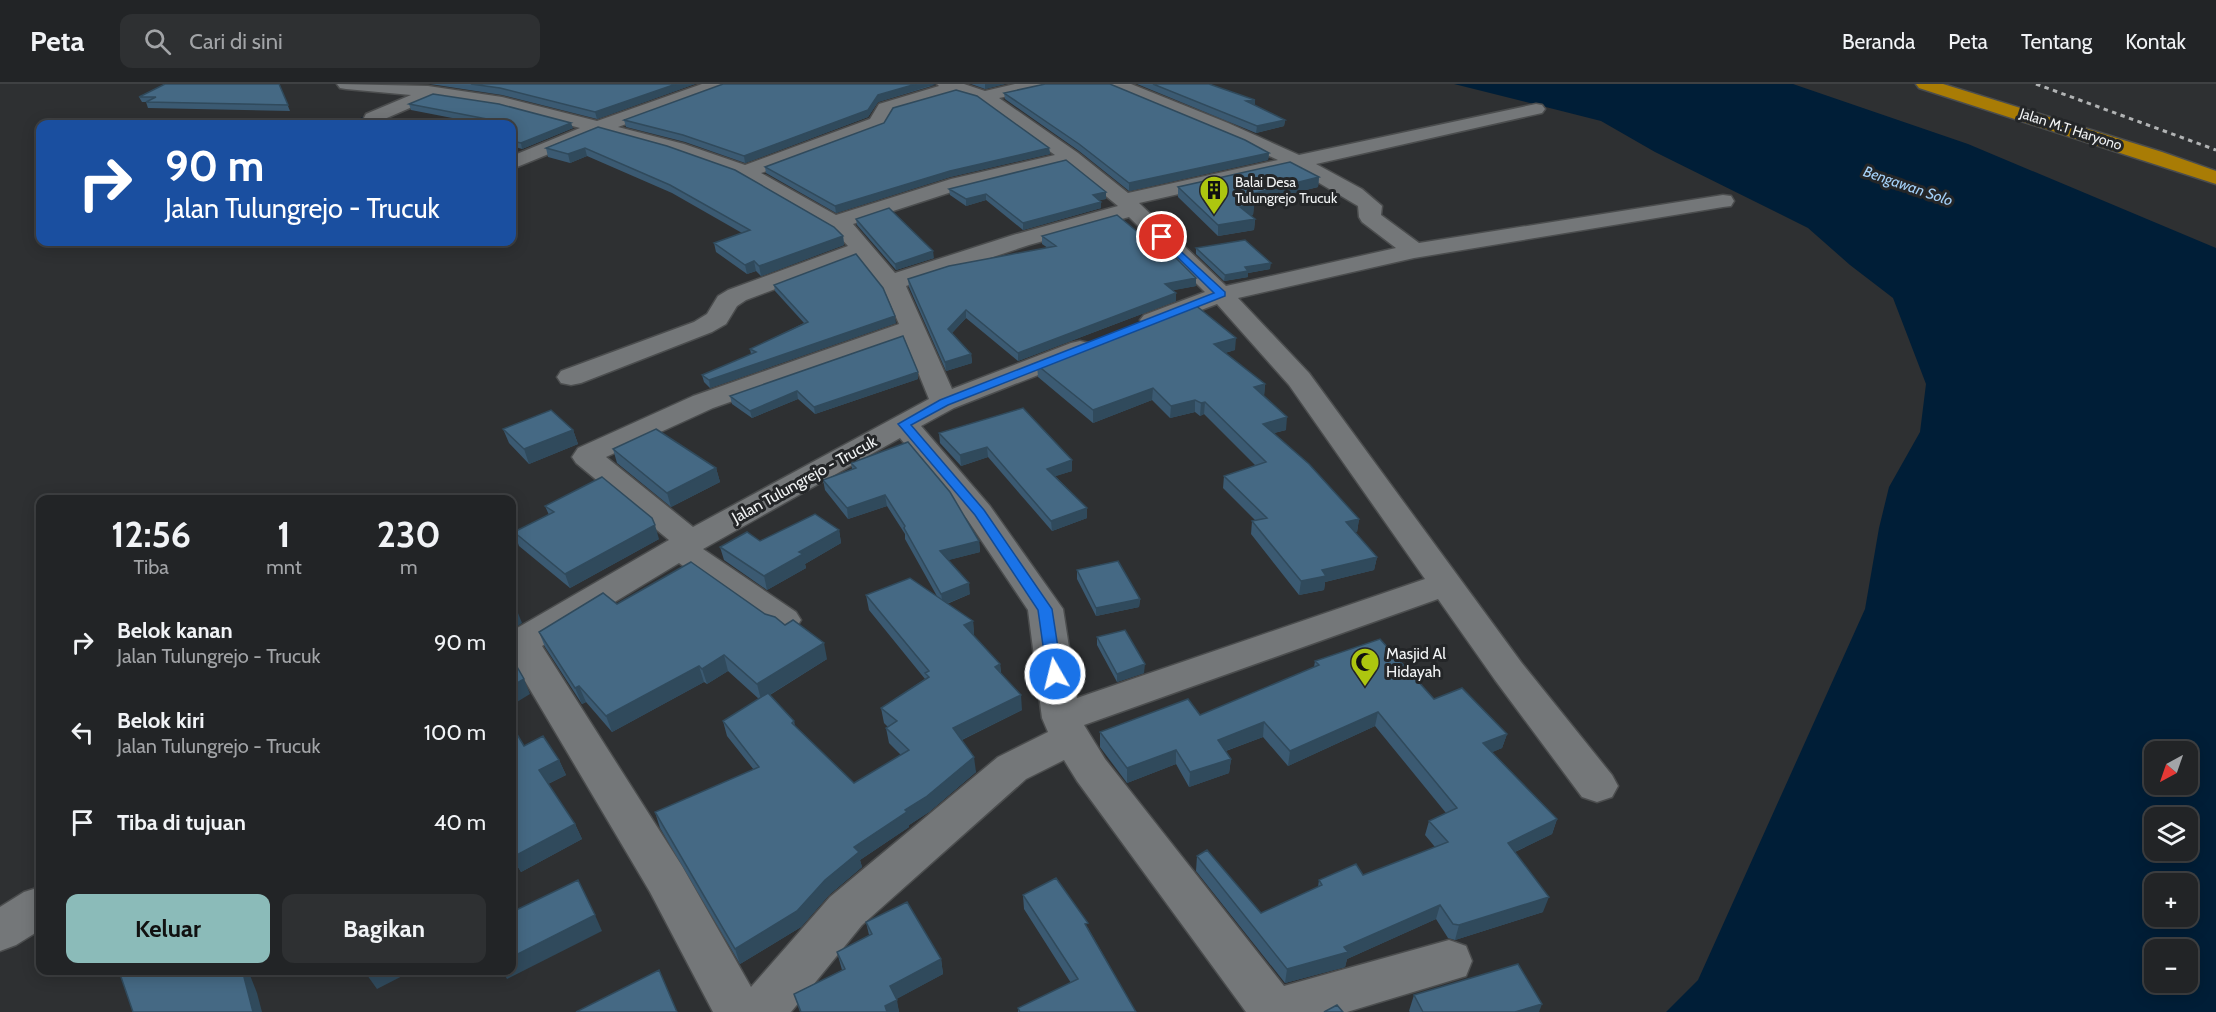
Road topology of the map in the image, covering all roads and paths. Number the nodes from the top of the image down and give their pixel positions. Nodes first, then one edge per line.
1 (346, 84) edge
2 (718, 84) edge
3 (1040, 84) edge
4 (1116, 84) edge
5 (1925, 84) edge
6 (951, 86) edge
7 (442, 88) edge
8 (984, 96) junction
9 (1536, 109) dead end
10 (373, 118) dead end
11 (600, 127) junction
12 (1071, 157) junction
13 (516, 161) edge
14 (1297, 162) junction
15 (745, 172) junction
16 (2216, 178) edge
17 (1723, 201) dead end
18 (1128, 204) junction
19 (834, 222) junction
20 (862, 249) junction
21 (1414, 251) junction
22 (890, 283) junction
23 (1221, 294) junction
24 (913, 328) junction
25 (1132, 328) edge
26 (1099, 342) edge
27 (571, 377) dead end
28 (944, 402) junction
29 (904, 424) junction
30 (686, 545) junction
31 (1446, 584) junction
32 (783, 620) edge
33 (516, 645) edge
34 (1066, 728) junction
35 (1596, 786) dead end
36 (36, 908) edge
37 (0, 930) edge
38 (1449, 961) dead end
39 (1273, 1011) edge
40 (739, 1012) edge
41 (761, 1012) edge

1 - 7 street
2 - 11 street
3 - 8 street
4 - 14 street
5 - 16 highway, Jalan M.T Haryono
6 - 8 street
6 - 15 street
7 - 10 street
7 - 11 street
8 - 12 street
9 - 14 street
11 - 13 street
11 - 15 street
12 - 18 street
12 - 19 street
14 - 18 street
14 - 21 street
15 - 19 street
17 - 21 street
18 - 22 street
18 - 23 street
19 - 20 street
20 - 22 street
20 - 27 street
21 - 23 street
22 - 24 street
23 - 25 street
23 - 31 street
24 - 28 street
24 - 30 street
26 - 28 street, Jalan Tulungrejo - Trucuk
28 - 29 street, Jalan Tulungrejo - Trucuk
29 - 30 street, Jalan Tulungrejo - Trucuk
29 - 34 street
30 - 32 street
30 - 33 street, Jalan Tulungrejo - Trucuk
31 - 34 street
31 - 35 street
33 - 40 street
34 - 39 street
34 - 41 street
36 - 37 street
38 - 39 street

